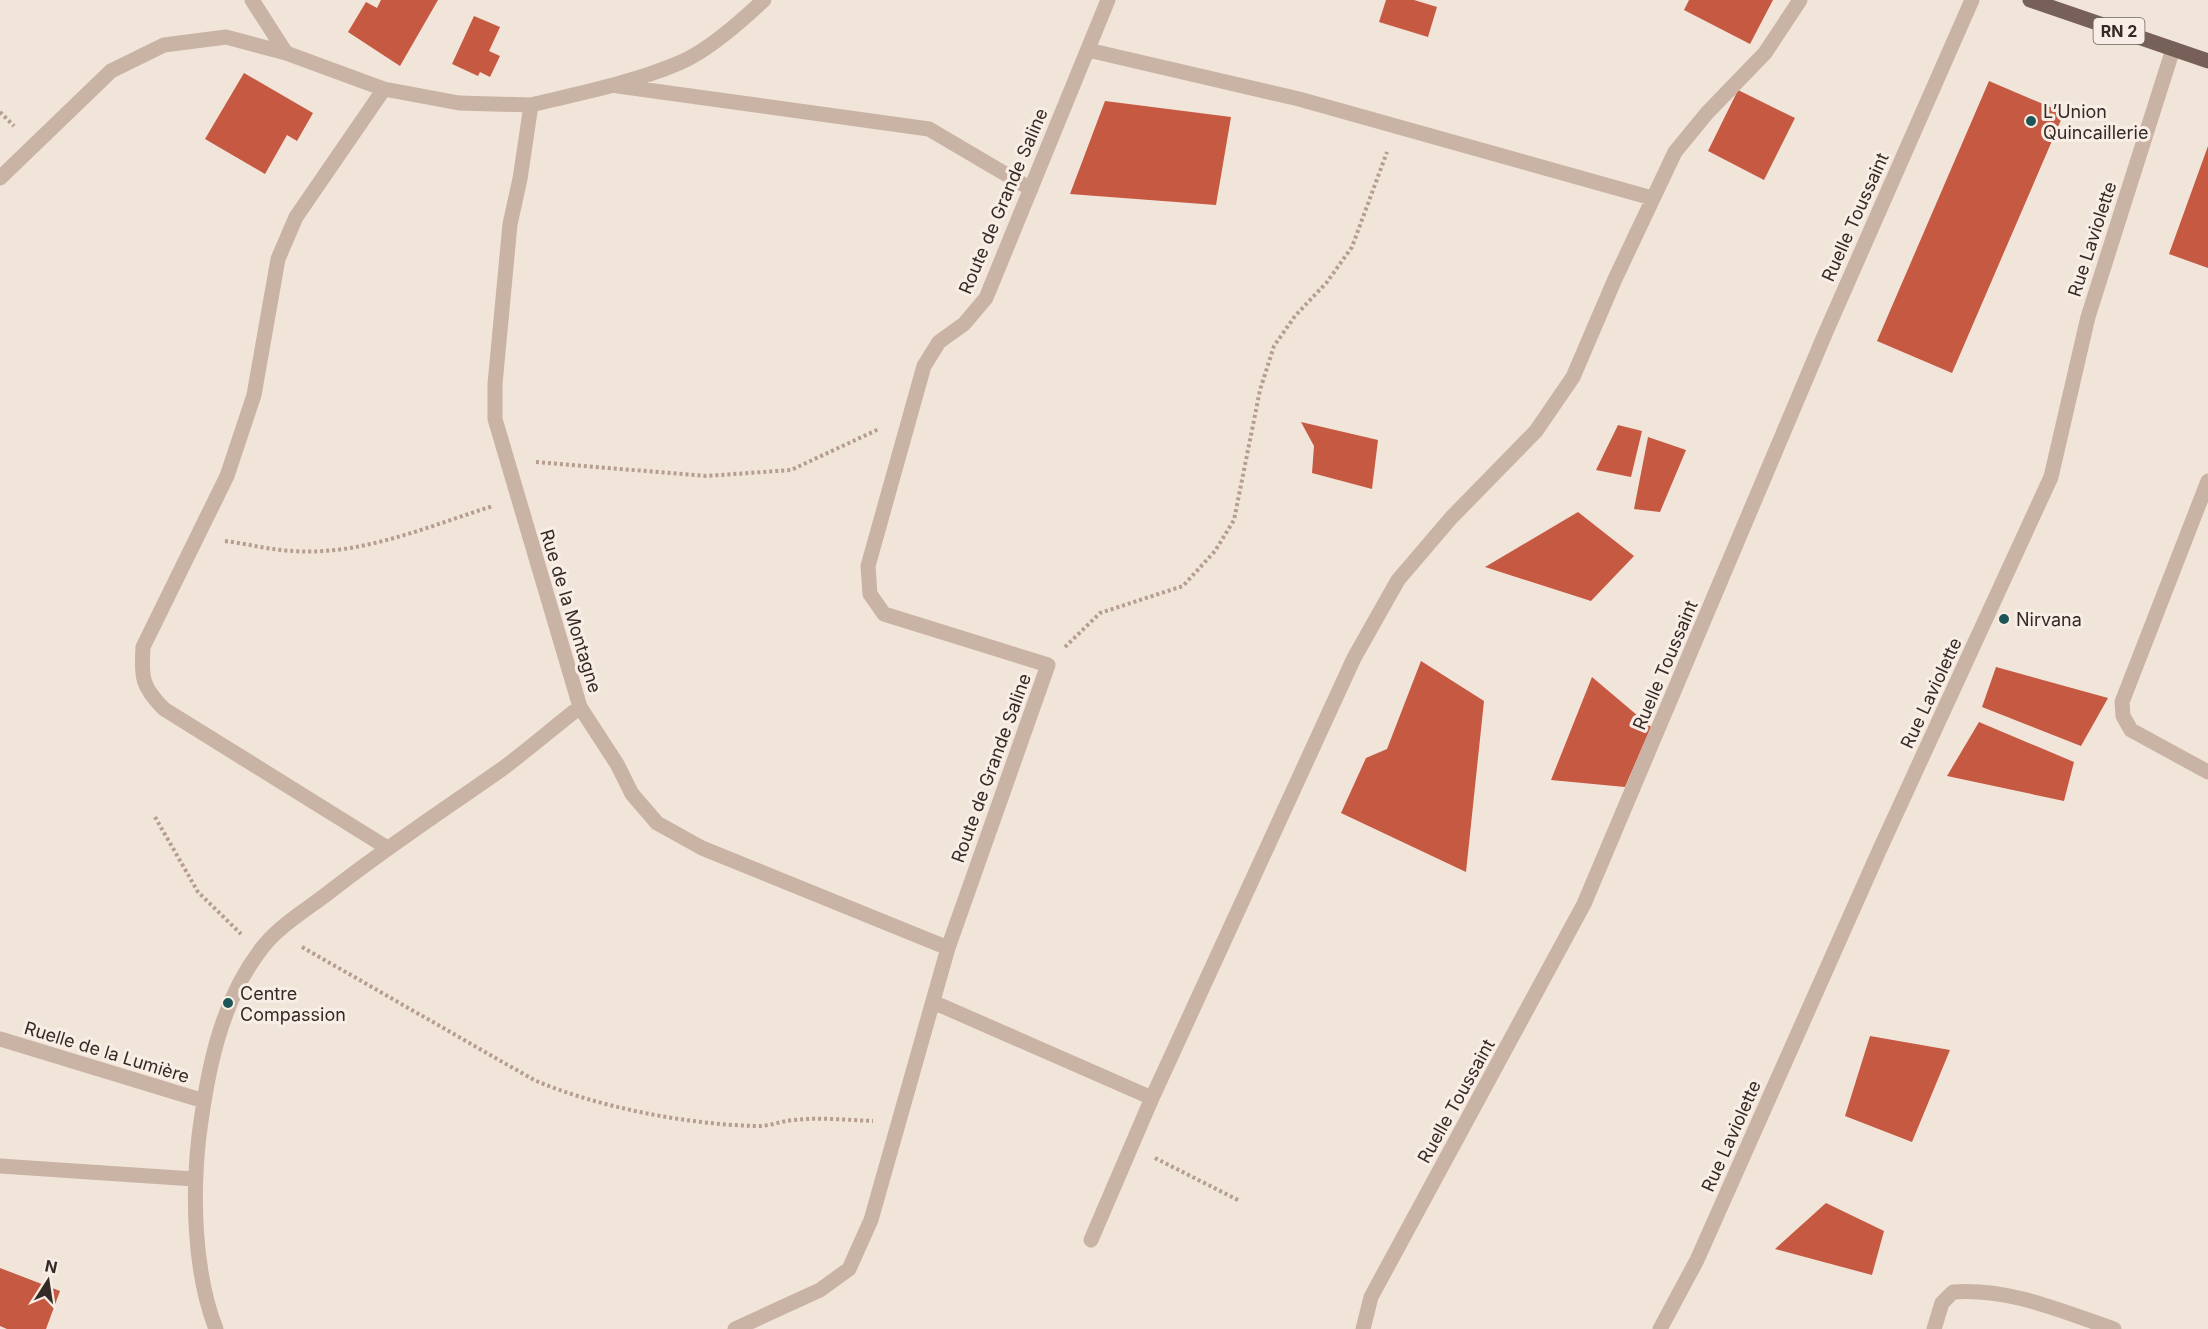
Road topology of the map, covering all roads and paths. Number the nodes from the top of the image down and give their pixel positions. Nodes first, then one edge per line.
1 (252, 0) edge
2 (764, 0) edge
3 (1108, 0) edge
4 (1800, 0) edge
5 (1972, 0) edge
6 (2030, 0) edge
7 (1088, 50) junction
8 (2173, 50) junction
9 (286, 53) junction
10 (2208, 61) edge
11 (615, 86) junction
12 (384, 89) junction
13 (531, 105) junction
14 (1396, 126) junction
15 (0, 178) edge
16 (1031, 189) junction
17 (1652, 198) junction
18 (910, 415) junction
19 (506, 459) junction
20 (2208, 481) edge
21 (517, 499) junction
22 (198, 537) junction
23 (1048, 665) junction
24 (580, 706) junction
25 (2208, 772) edge
26 (155, 817) dead end
27 (386, 847) junction
28 (278, 933) junction
29 (948, 948) junction
30 (259, 951) junction
31 (933, 1002) junction
32 (0, 1039) edge
33 (1152, 1098) junction
34 (204, 1101) junction
35 (896, 1122) junction
36 (1131, 1144) junction
37 (0, 1166) edge
38 (194, 1179) junction
39 (1240, 1201) dead end
40 (1091, 1240) dead end
41 (216, 1329) edge
42 (735, 1329) edge
43 (1363, 1329) edge
44 (1660, 1329) edge
45 (1934, 1329) edge
46 (2114, 1329) edge

1 - 9 street
2 - 11 street
3 - 7 street, Route de Grande Saline
4 - 17 street
5 - 43 street, Ruelle Toussaint
6 - 8 main road, RN 2
7 - 14 street
7 - 16 street, Route de Grande Saline
8 - 10 main road, RN 2
8 - 44 street, Rue Laviolette
9 - 12 street
9 - 15 street
11 - 13 street
11 - 16 street
12 - 13 street
12 - 22 street
13 - 19 street, Rue de la Montagne
14 - 17 street
14 - 23 path
16 - 18 street, Route de Grande Saline
17 - 33 street
18 - 19 path
18 - 23 street, Route de Grande Saline
19 - 21 street, Rue de la Montagne
20 - 25 street
21 - 22 path
21 - 24 street, Rue de la Montagne
22 - 27 street
23 - 29 street, Route de Grande Saline
24 - 27 street, Rue de la Montagne
24 - 29 street
26 - 30 path
27 - 28 street, Rue de la Montagne
28 - 30 street, Rue de la Montagne
28 - 35 path
29 - 31 street, Route de Grande Saline
30 - 34 street, Rue de la Montagne
31 - 33 street
31 - 35 street, Route de Grande Saline
32 - 34 street, Ruelle de la Lumière
33 - 36 street
34 - 38 street, Rue de la Montagne
35 - 42 street, Route de Grande Saline
36 - 39 path
36 - 40 street
37 - 38 street
38 - 41 street, Rue de la Montagne
45 - 46 street

